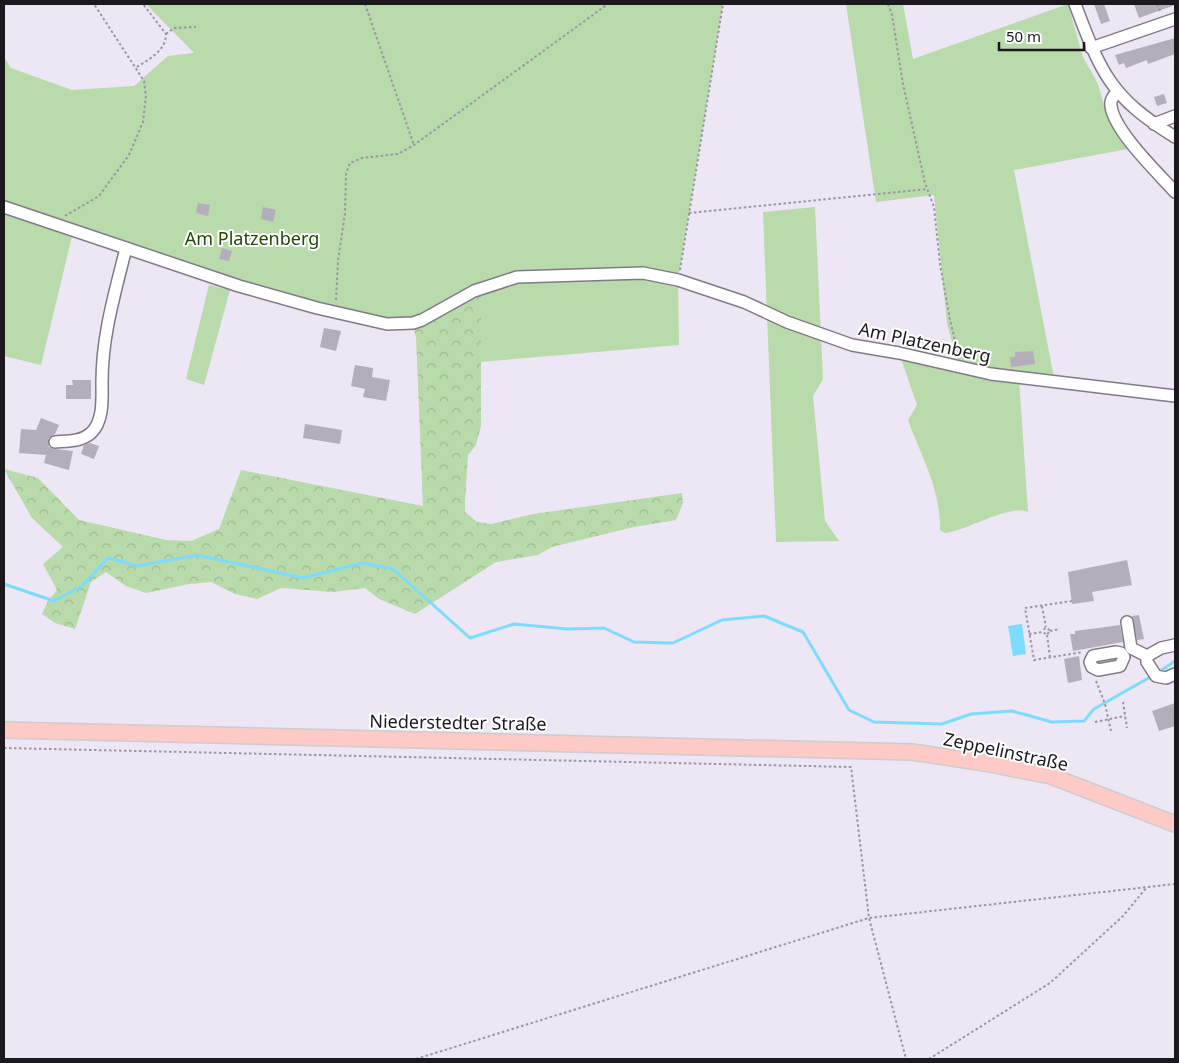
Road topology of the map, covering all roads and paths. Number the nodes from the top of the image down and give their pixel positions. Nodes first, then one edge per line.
1 (94, 4) edge
2 (142, 4) edge
3 (365, 4) edge
4 (608, 4) edge
5 (723, 4) edge
6 (888, 4) edge
7 (1075, 4) edge
8 (1175, 19) edge
9 (196, 27) dead end
10 (166, 34) junction
11 (1092, 48) junction
12 (136, 68) junction
13 (1117, 92) junction
14 (1175, 116) edge
15 (1154, 124) junction
16 (1175, 137) edge
17 (414, 144) junction
18 (927, 190) junction
19 (1175, 192) edge
20 (4, 207) edge
21 (689, 213) junction
22 (49, 224) junction
23 (126, 248) junction
24 (678, 280) junction
25 (333, 310) junction
26 (962, 368) junction
27 (1175, 396) edge
28 (55, 442) dead end
29 (1072, 601) dead end
30 (1042, 606) junction
31 (1127, 622) dead end
32 (1046, 627) junction
33 (1060, 629) dead end
34 (1050, 631) junction
35 (1042, 632) junction
36 (1029, 634) junction
37 (1047, 635) junction
38 (1175, 645) edge
39 (1126, 651) junction
40 (1147, 656) junction
41 (1050, 657) junction
42 (1092, 663) junction
43 (1175, 674) edge
44 (1122, 702) dead end
45 (1125, 716) junction
46 (1108, 719) junction
47 (1094, 722) dead end
48 (1128, 728) dead end
49 (4, 730) edge
50 (1110, 731) dead end
51 (4, 748) edge
52 (912, 752) joint
53 (1175, 824) edge
54 (1175, 884) edge
55 (1147, 887) junction
56 (869, 918) junction
57 (416, 1059) edge
58 (906, 1059) edge
59 (929, 1059) edge

1 - 12 path
2 - 10 path
3 - 17 path
4 - 17 path
5 - 21 path
6 - 18 path
7 - 11 street
8 - 11 street
9 - 10 path
10 - 12 path
11 - 13 street
12 - 22 path
13 - 15 street
13 - 19 street
14 - 15 street
15 - 16 street
17 - 25 path
18 - 21 path
18 - 26 path
20 - 22 street, Am Platzenberg
21 - 24 path
22 - 23 street, Am Platzenberg
23 - 25 street, Am Platzenberg
23 - 28 street
24 - 25 street, Am Platzenberg
24 - 26 street, Am Platzenberg
26 - 27 street, Am Platzenberg
29 - 30 path
30 - 32 path
30 - 36 path
31 - 39 street
32 - 34 path
32 - 35 path
33 - 34 path
34 - 37 path
35 - 36 path
35 - 37 path
36 - 41 path
37 - 41 path
38 - 40 street
39 - 40 street
39 - 42 street
40 - 43 street
41 - 42 path
42 - 46 path
44 - 45 path
45 - 46 path
45 - 48 path
46 - 47 path
46 - 50 path
49 - 52 main road, Niederstedter Straße
51 - 56 path
52 - 53 main road, Zeppelinstraße
54 - 55 path
55 - 56 path
55 - 59 path
56 - 57 path
56 - 58 path

